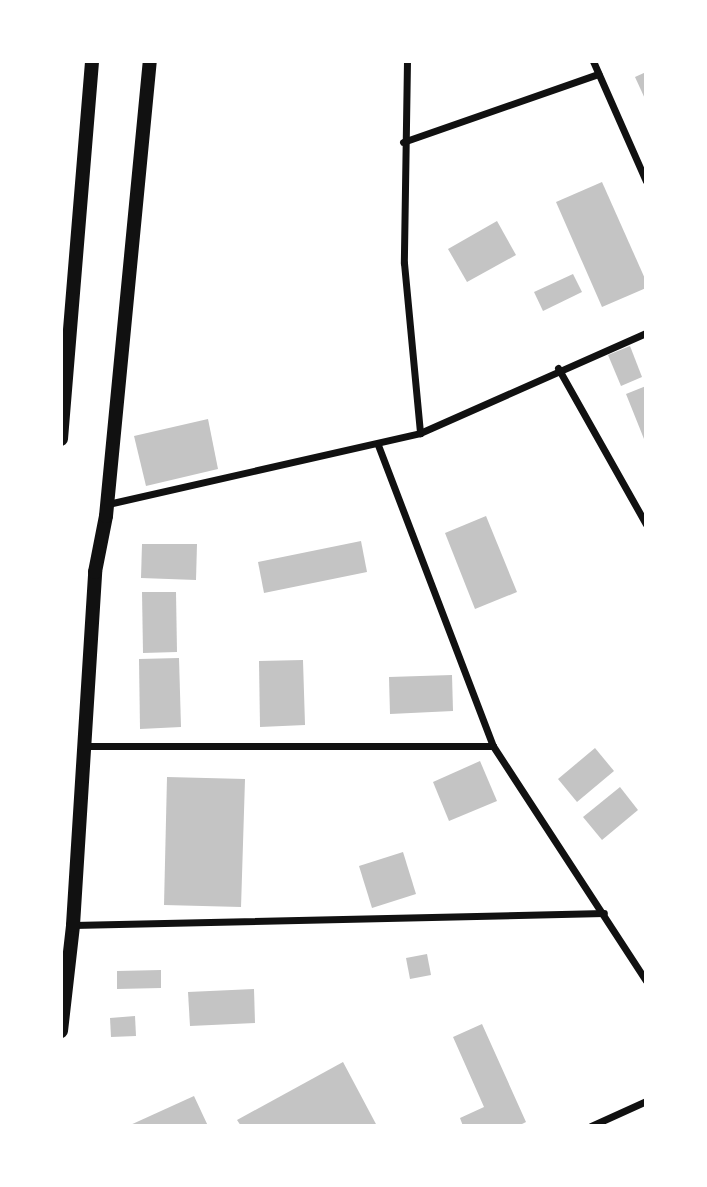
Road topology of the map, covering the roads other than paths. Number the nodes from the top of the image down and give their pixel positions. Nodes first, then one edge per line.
1 (92, 61) edge
2 (150, 61) edge
3 (407, 61) edge
4 (593, 61) edge
5 (598, 74) junction
6 (403, 142) junction
7 (646, 181) edge
8 (646, 333) edge
9 (558, 368) junction
10 (420, 433) junction
11 (61, 439) edge
12 (378, 445) junction
13 (107, 504) junction
14 (646, 524) edge
15 (85, 746) junction
16 (494, 746) junction
17 (604, 913) junction
18 (73, 925) junction
19 (646, 981) edge
20 (61, 1031) edge
21 (646, 1101) edge
22 (591, 1126) edge

1 - 11 main road
2 - 13 main road
3 - 6 street
4 - 5 street
5 - 6 street
5 - 7 street
6 - 10 street
8 - 9 street
9 - 10 street
9 - 14 street
10 - 12 street
12 - 13 street
12 - 16 street
13 - 15 main road
15 - 16 street
15 - 18 main road
16 - 17 street
17 - 18 street
17 - 19 street
18 - 20 main road
21 - 22 street

